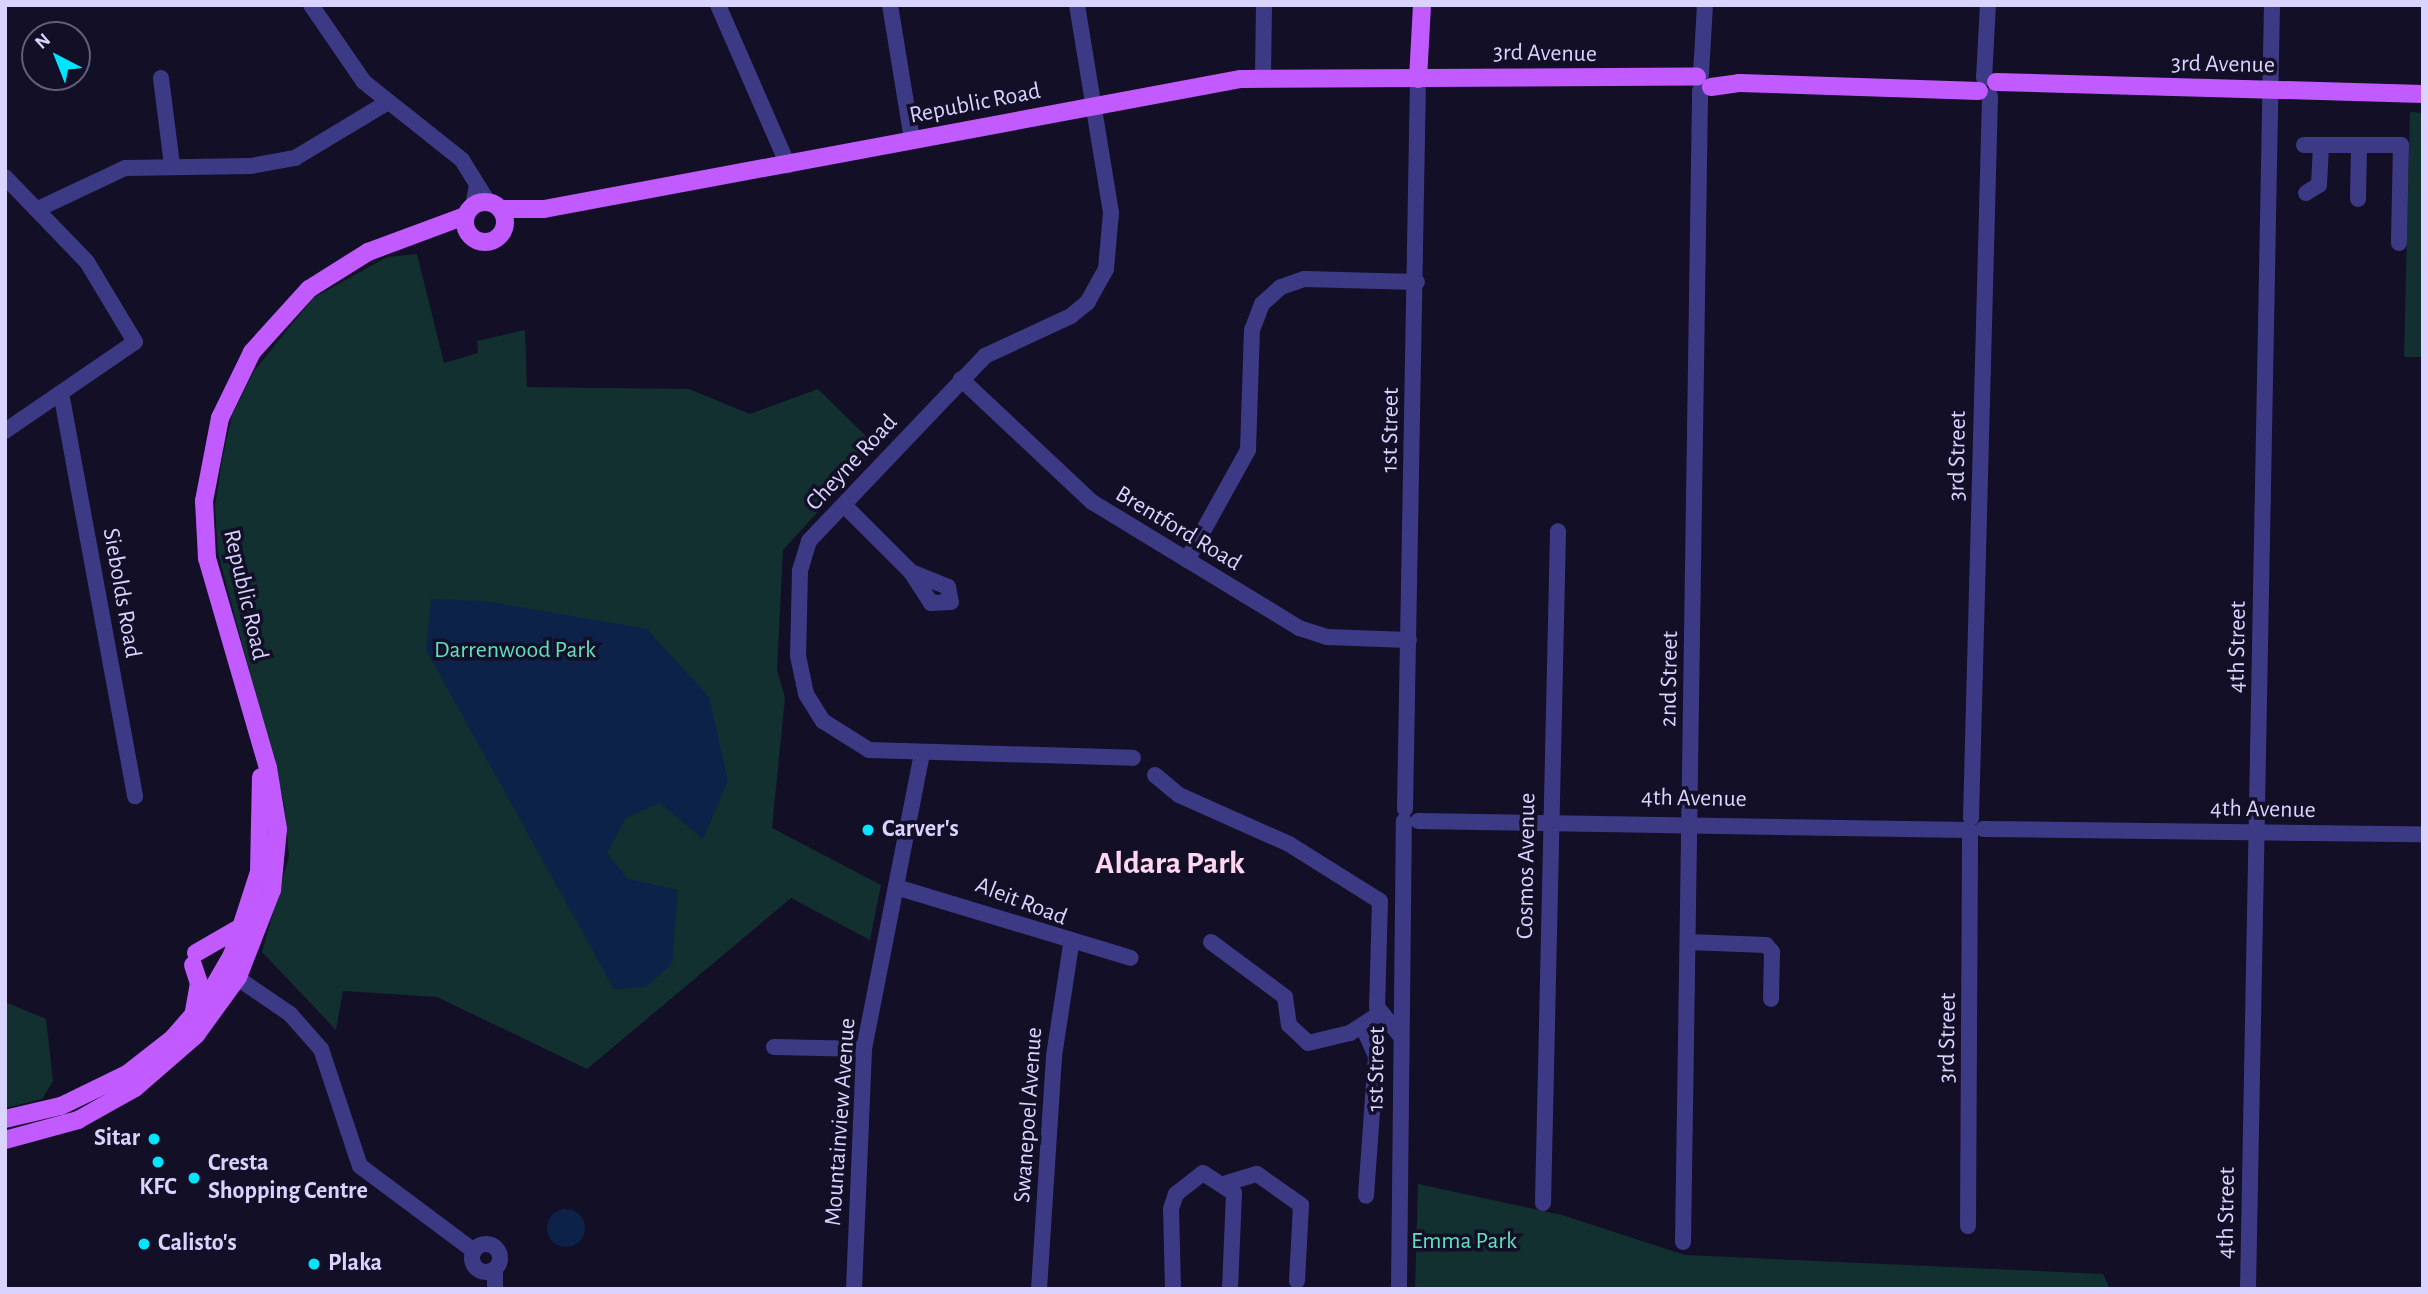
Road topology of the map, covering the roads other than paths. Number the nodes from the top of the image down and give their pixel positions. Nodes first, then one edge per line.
1 (312, 5) edge
2 (718, 5) edge
3 (890, 5) edge
4 (1077, 5) edge
5 (1264, 5) edge
6 (1422, 5) edge
7 (1705, 5) edge
8 (1988, 5) edge
9 (2272, 5) edge
10 (1262, 77) junction
11 (161, 78) dead end
12 (1418, 79) junction
13 (1704, 82) junction
14 (1987, 87) junction
15 (2271, 91) junction
16 (2423, 94) edge
17 (385, 104) junction
18 (1093, 107) junction
19 (912, 140) junction
20 (2304, 145) dead end
21 (2321, 145) junction
22 (2359, 145) junction
23 (172, 165) junction
24 (788, 165) junction
25 (5, 177) edge
26 (2306, 193) dead end
27 (2358, 199) dead end
28 (482, 208) junction
29 (38, 209) junction
30 (544, 209) junction
31 (504, 230) junction
32 (432, 232) junction
33 (470, 236) junction
34 (2399, 243) dead end
35 (1417, 282) junction
36 (961, 379) junction
37 (62, 398) junction
38 (5, 431) edge
39 (844, 505) junction
40 (1558, 531) dead end
41 (1187, 560) junction
42 (911, 572) dead end
43 (1409, 640) junction
44 (258, 742) junction
45 (922, 754) junction
46 (1133, 758) dead end
47 (1155, 775) dead end
48 (135, 796) dead end
49 (1413, 816) junction
50 (1550, 819) junction
51 (1691, 821) junction
52 (1976, 825) junction
53 (2257, 833) junction
54 (2423, 834) edge
55 (896, 887) junction
56 (243, 926) junction
57 (1210, 942) dead end
58 (1688, 942) junction
59 (1071, 945) junction
60 (1130, 958) dead end
61 (229, 977) junction
62 (1771, 999) dead end
63 (1378, 1015) junction
64 (193, 1016) junction
65 (1363, 1027) junction
66 (1400, 1035) junction
67 (774, 1047) dead end
68 (864, 1049) junction
69 (5, 1119) edge
70 (5, 1140) edge
71 (1227, 1183) junction
72 (1366, 1196) dead end
73 (1543, 1203) dead end
74 (1969, 1226) dead end
75 (1683, 1242) dead end
76 (1297, 1280) dead end
77 (495, 1289) edge
78 (854, 1289) edge
79 (1040, 1289) edge
80 (1173, 1289) edge
81 (1230, 1289) edge
82 (1399, 1289) edge
83 (2248, 1289) edge

1 - 17 street
2 - 24 street
3 - 19 street
4 - 18 street, Cheyne Road
5 - 10 street
6 - 12 main road
7 - 13 street, 2nd Street
8 - 14 street, 3rd Street
9 - 15 street, 4th Street
10 - 12 main road, Republic Road
10 - 18 main road, Republic Road
11 - 23 street
12 - 13 main road, 3rd Avenue
12 - 35 street, 1st Street
13 - 14 main road, 3rd Avenue
13 - 51 street, 2nd Street
14 - 15 main road, 3rd Avenue
14 - 52 street, 3rd Street
15 - 16 main road, 3rd Avenue
15 - 53 street, 4th Street
17 - 23 street
17 - 28 street
18 - 19 main road, Republic Road
18 - 36 street, Cheyne Road
19 - 24 main road, Republic Road
20 - 21 street
21 - 22 street
21 - 26 street
22 - 27 street
22 - 34 street
23 - 29 street
24 - 30 main road, Republic Road
25 - 29 street
28 - 30 main road, Republic Road
28 - 31 main road
28 - 32 main road, Republic Road
28 - 33 main road
29 - 37 street
30 - 31 main road, Republic Road
31 - 33 main road, Republic Road
32 - 33 main road, Republic Road
32 - 44 main road, Republic Road
35 - 41 street
35 - 43 street, 1st Street
36 - 39 street, Cheyne Road
36 - 41 street, Brentford Road
37 - 38 street
37 - 48 street, Siebolds Road
39 - 42 street
39 - 45 street, Cheyne Road
40 - 50 street, Cosmos Avenue
41 - 43 street, Brentford Road
43 - 49 street, 1st Street
44 - 56 main road, Republic Road
44 - 61 main road, Republic Road
45 - 46 street, Cheyne Road
45 - 55 street, Mountainview Avenue
47 - 63 street
49 - 50 street, 4th Avenue
49 - 66 street, 1st Street
50 - 51 street, 4th Avenue
50 - 73 street, Cosmos Avenue
51 - 52 street, 4th Avenue
51 - 58 street, 2nd Street
52 - 53 street, 4th Avenue
52 - 74 street, 3rd Street
53 - 54 street, 4th Avenue
53 - 83 street, 4th Street
55 - 59 street, Aleit Road
55 - 68 street, Mountainview Avenue
56 - 61 main road, Republic Road
56 - 64 main road
57 - 65 street
58 - 62 street
58 - 75 street, 2nd Street
59 - 60 street, Aleit Road
59 - 79 street, Swanepoel Avenue
61 - 64 main road, Republic Road
61 - 70 main road, Republic Road
61 - 77 street
63 - 65 street
63 - 66 street
64 - 69 main road, Republic Road
65 - 72 street
66 - 82 street, 1st Street
67 - 68 street
68 - 78 street, Mountainview Avenue
71 - 76 street
71 - 80 street
71 - 81 street

